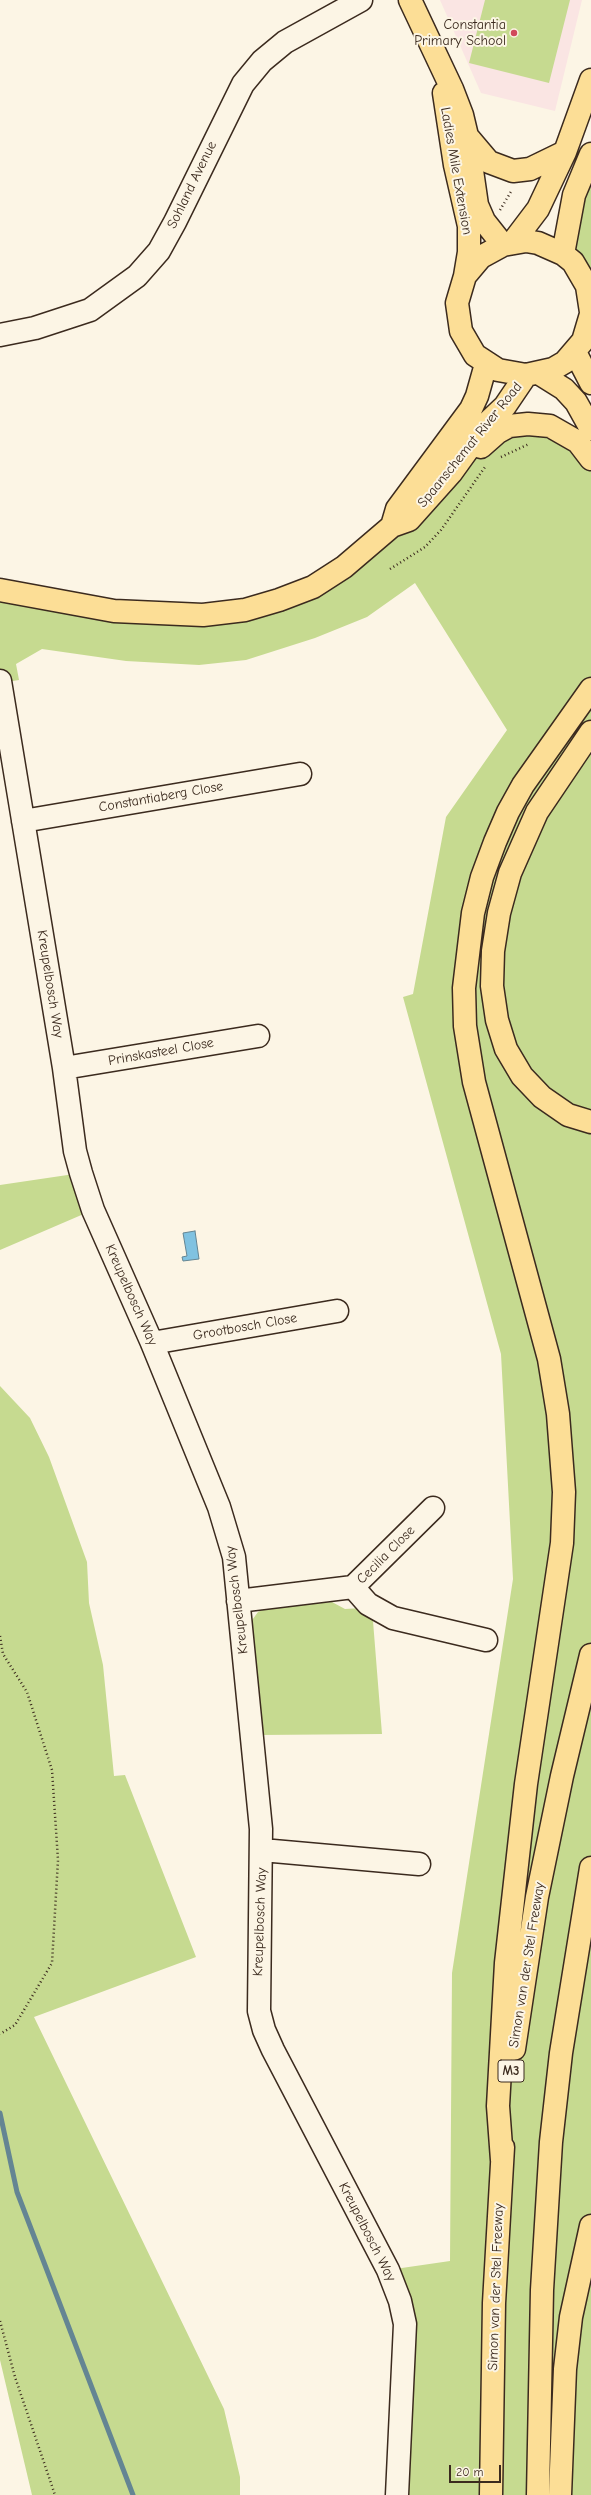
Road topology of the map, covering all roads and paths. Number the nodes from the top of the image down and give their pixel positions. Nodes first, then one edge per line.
1 (361, 0) edge
2 (410, 0) edge
3 (442, 66) junction
4 (591, 80) edge
5 (467, 136) junction
6 (565, 152) junction
7 (591, 154) edge
8 (512, 183) dead end
9 (499, 211) dead end
10 (508, 243) junction
11 (562, 254) junction
12 (465, 276) junction
13 (589, 286) edge
14 (590, 320) edge
15 (0, 335) edge
16 (575, 352) junction
17 (486, 364) junction
18 (533, 375) junction
19 (591, 383) edge
20 (591, 428) edge
21 (534, 442) dead end
22 (591, 459) edge
23 (494, 460) dead end
24 (487, 464) dead end
25 (451, 473) junction
26 (392, 526) junction
27 (390, 569) dead end
28 (0, 590) edge
29 (0, 681) edge
30 (591, 689) edge
31 (591, 732) edge
32 (591, 744) edge
33 (572, 758) junction
34 (300, 774) dead end
35 (23, 821) junction
36 (258, 1036) dead end
37 (64, 1068) junction
38 (591, 1122) edge
39 (337, 1311) dead end
40 (152, 1343) junction
41 (432, 1508) dead end
42 (353, 1587) junction
43 (238, 1601) junction
44 (0, 1636) edge
45 (486, 1640) dead end
46 (591, 1655) edge
47 (262, 1850) junction
48 (419, 1864) dead end
49 (591, 1868) edge
50 (0, 2034) edge
51 (502, 2160) junction
52 (591, 2226) edge
53 (0, 2321) edge
54 (55, 2495) edge
55 (398, 2495) edge
56 (491, 2495) edge
57 (538, 2495) edge
58 (560, 2495) edge

1 - 15 street, Sohland Avenue
2 - 3 main road, Ladies Mile Extension
3 - 5 main road, Ladies Mile Extension
3 - 12 main road, Ladies Mile Extension
4 - 6 main road
5 - 6 main road
5 - 10 main road, Ladies Mile Extension
6 - 10 main road
7 - 11 main road
8 - 9 path
10 - 11 main road
10 - 12 main road
11 - 13 main road
12 - 17 main road
13 - 14 main road
14 - 16 main road
16 - 18 main road
16 - 19 main road
17 - 18 main road
17 - 26 main road, Spaanschemat River Road
18 - 20 main road
18 - 25 main road, Spaanschemat River Road
21 - 23 path
22 - 25 main road
24 - 27 path
25 - 26 main road, Spaanschemat River Road
26 - 28 main road, Spaanschemat River Road
29 - 35 street, Kreupelbosch Way
30 - 51 main road
31 - 33 main road
32 - 33 main road
33 - 38 main road
34 - 35 street, Constantiaberg Close
35 - 37 street, Kreupelbosch Way
36 - 37 street, Prinskasteel Close
37 - 40 street, Kreupelbosch Way
39 - 40 street, Grootbosch Close
40 - 43 street, Kreupelbosch Way
41 - 42 street, Cecilia Close
42 - 43 street, Cecilia Close
42 - 45 street
43 - 47 street, Kreupelbosch Way
44 - 50 path
46 - 51 main road, Simon van der Stel Freeway / M3
47 - 48 street
47 - 55 street, Kreupelbosch Way
49 - 57 main road
51 - 56 main road, Simon van der Stel Freeway / M3
52 - 58 main road
53 - 54 path

